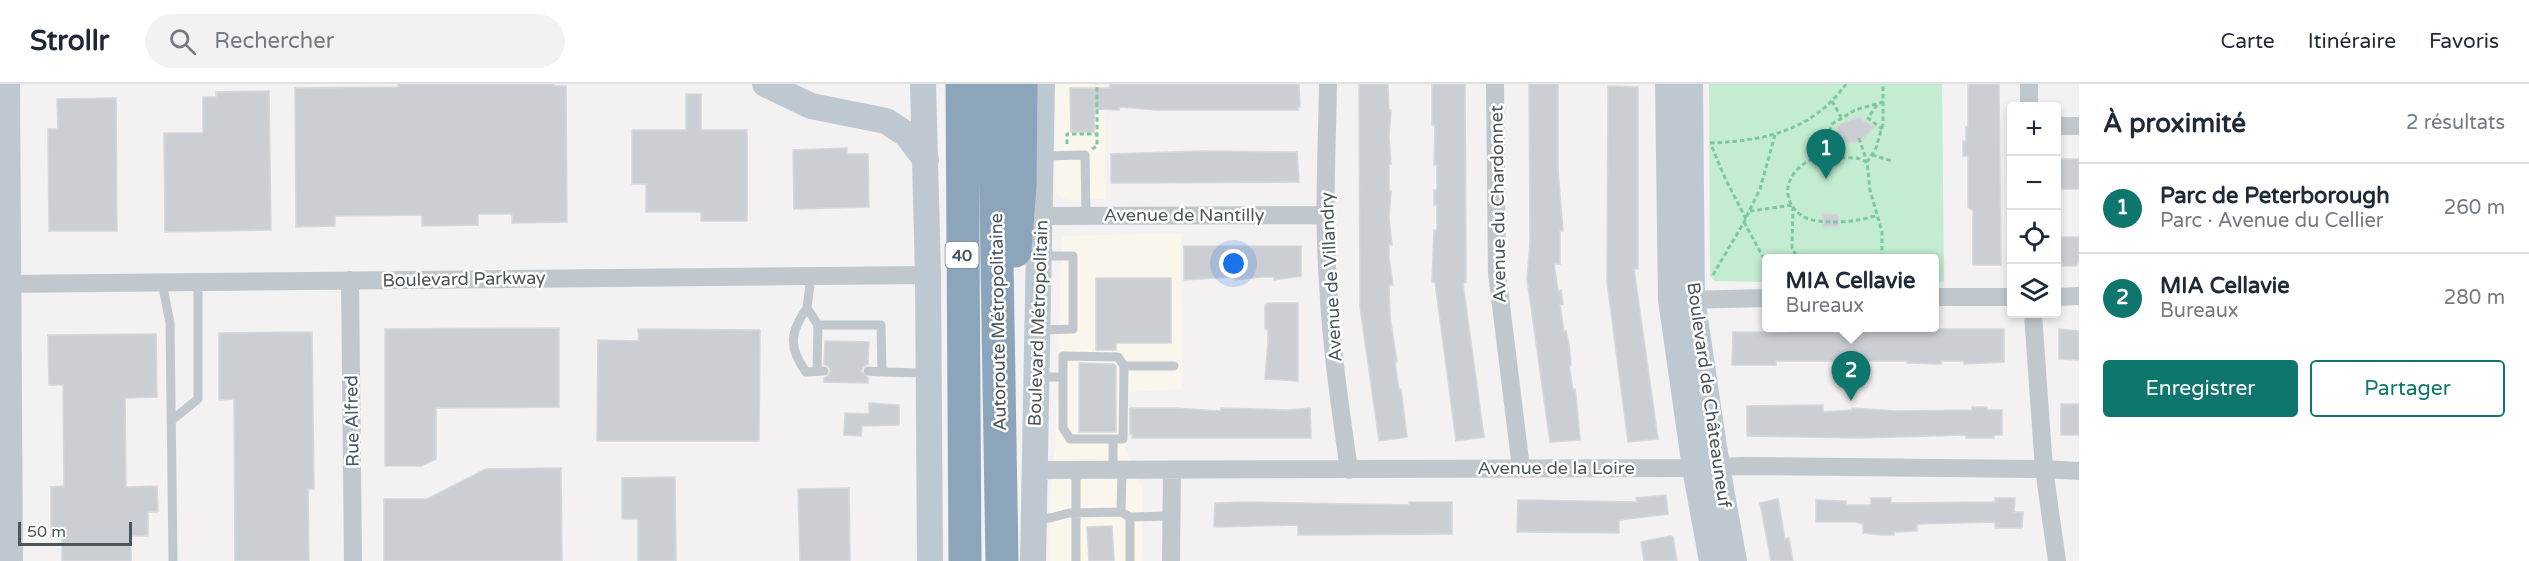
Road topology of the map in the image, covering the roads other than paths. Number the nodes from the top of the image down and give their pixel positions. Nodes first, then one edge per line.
1 (7, 84) edge
2 (765, 84) edge
3 (923, 84) edge
4 (994, 84) edge
5 (1021, 84) edge
6 (1042, 84) edge
7 (1328, 84) edge
8 (1496, 84) edge
9 (1668, 84) edge
10 (1690, 84) edge
11 (2029, 84) edge
12 (961, 89) edge
13 (2029, 102) edge
14 (2061, 126) edge
15 (2079, 126) edge
16 (1042, 156) junction
17 (926, 160) junction
18 (1086, 215) junction
19 (1326, 215) junction
20 (1041, 216) junction
21 (1040, 256) junction
22 (928, 275) junction
23 (811, 276) junction
24 (350, 280) junction
25 (162, 282) junction
26 (198, 282) junction
27 (4, 284) edge
28 (1939, 297) edge
29 (2007, 297) edge
30 (2061, 297) edge
31 (2079, 297) edge
32 (1762, 298) edge
33 (1688, 299) junction
34 (807, 308) junction
35 (2033, 318) edge
36 (818, 325) junction
37 (1037, 330) junction
38 (1124, 366) junction
39 (1174, 366) dead end
40 (868, 371) dead end
41 (882, 372) junction
42 (929, 373) junction
43 (1036, 377) junction
44 (1063, 377) junction
45 (1001, 409) junction
46 (171, 421) junction
47 (1049, 421) junction
48 (1113, 439) junction
49 (1521, 468) junction
50 (1706, 468) junction
51 (2044, 469) junction
52 (1033, 470) junction
53 (1349, 470) junction
54 (1076, 471) junction
55 (1117, 471) junction
56 (1172, 471) junction
57 (2079, 471) edge
58 (1076, 513) junction
59 (1125, 515) junction
60 (1172, 516) junction
61 (1034, 519) junction
62 (10, 561) edge
63 (173, 561) edge
64 (353, 561) edge
65 (930, 561) edge
66 (965, 561) edge
67 (1002, 561) edge
68 (1033, 561) edge
69 (1076, 561) edge
70 (1130, 561) edge
71 (1172, 561) edge
72 (1712, 561) edge
73 (1734, 561) edge
74 (2057, 561) edge

1 - 27 street
2 - 17 street
3 - 17 street
4 - 45 highway, Autoroute Métropolitaine / 40
5 - 45 highway
6 - 16 street, Boulevard Métropolitain
7 - 19 street, Avenue de Villandry
8 - 49 street, Avenue du Chardonnet
9 - 33 street, Boulevard de Châteauneuf
10 - 33 street, Boulevard de Châteauneuf
11 - 13 street
12 - 66 highway, Autoroute Métropolitaine / 40
14 - 15 street
16 - 18 lane
16 - 20 street, Boulevard Métropolitain
17 - 22 street
18 - 19 street, Avenue de Nantilly
18 - 20 street, Avenue de Nantilly
19 - 53 street, Avenue de Villandry
20 - 21 street, Boulevard Métropolitain
21 - 37 street, Boulevard Métropolitain
21 - 37 lane
22 - 23 street, Boulevard Parkway
22 - 42 street
23 - 24 street, Boulevard Parkway
23 - 34 lane
24 - 26 street, Boulevard Parkway
24 - 64 street, Rue Alfred
25 - 26 street, Boulevard Parkway
25 - 27 street, Boulevard Parkway
25 - 46 lane
26 - 46 lane
27 - 62 street
28 - 29 street
30 - 31 street
32 - 33 street
33 - 50 street, Boulevard de Châteauneuf
34 - 36 lane
34 - 36 lane
35 - 51 street
36 - 41 lane
37 - 43 street, Boulevard Métropolitain
38 - 39 lane
38 - 44 lane
38 - 48 lane
40 - 41 lane
41 - 42 lane
42 - 65 street
43 - 44 lane
43 - 47 street, Boulevard Métropolitain
44 - 47 lane
45 - 67 highway, Autoroute Métropolitaine / 40
46 - 63 lane
47 - 48 lane
47 - 52 street, Boulevard Métropolitain
48 - 55 lane
49 - 50 street, Avenue de la Loire
49 - 53 street, Avenue de la Loire
50 - 51 street, Avenue de la Loire
50 - 72 street, Boulevard de Châteauneuf
50 - 73 street, Boulevard de Châteauneuf
51 - 57 street, Avenue de la Loire
51 - 74 street
52 - 54 street, Avenue de la Loire
52 - 61 street, Boulevard Métropolitain
53 - 56 street, Avenue de la Loire
54 - 55 street, Avenue de la Loire
54 - 58 lane
55 - 56 street, Avenue de la Loire
55 - 59 lane
56 - 60 street
58 - 59 lane
58 - 61 lane
58 - 69 lane
59 - 60 lane
59 - 70 lane
60 - 71 street
61 - 68 street, Boulevard Métropolitain

